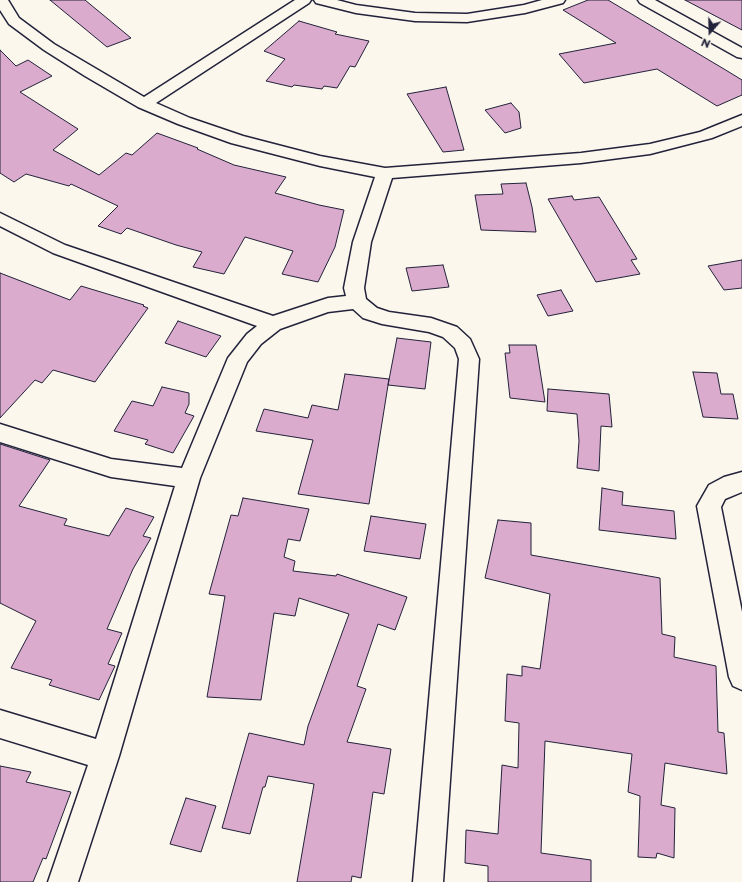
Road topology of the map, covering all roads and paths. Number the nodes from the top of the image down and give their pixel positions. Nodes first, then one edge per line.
1 (1, 0) edge
2 (304, 0) edge
3 (321, 0) edge
4 (558, 0) edge
5 (645, 0) edge
6 (7, 23) edge
7 (742, 54) edge
8 (144, 104) junction
9 (742, 120) edge
10 (385, 173) junction
11 (0, 219) edge
12 (357, 302) junction
13 (273, 324) junction
14 (0, 433) edge
15 (189, 478) junction
16 (742, 482) edge
17 (742, 677) edge
18 (0, 724) edge
19 (105, 756) junction
20 (63, 882) edge
21 (428, 882) edge

1 - 6 street
2 - 8 street
3 - 4 street
5 - 7 street
6 - 8 street
8 - 10 street
9 - 10 street
10 - 12 street
11 - 13 street
12 - 13 street
12 - 21 street
13 - 15 street
14 - 15 street
15 - 19 street
16 - 17 street
18 - 19 street
19 - 20 street

